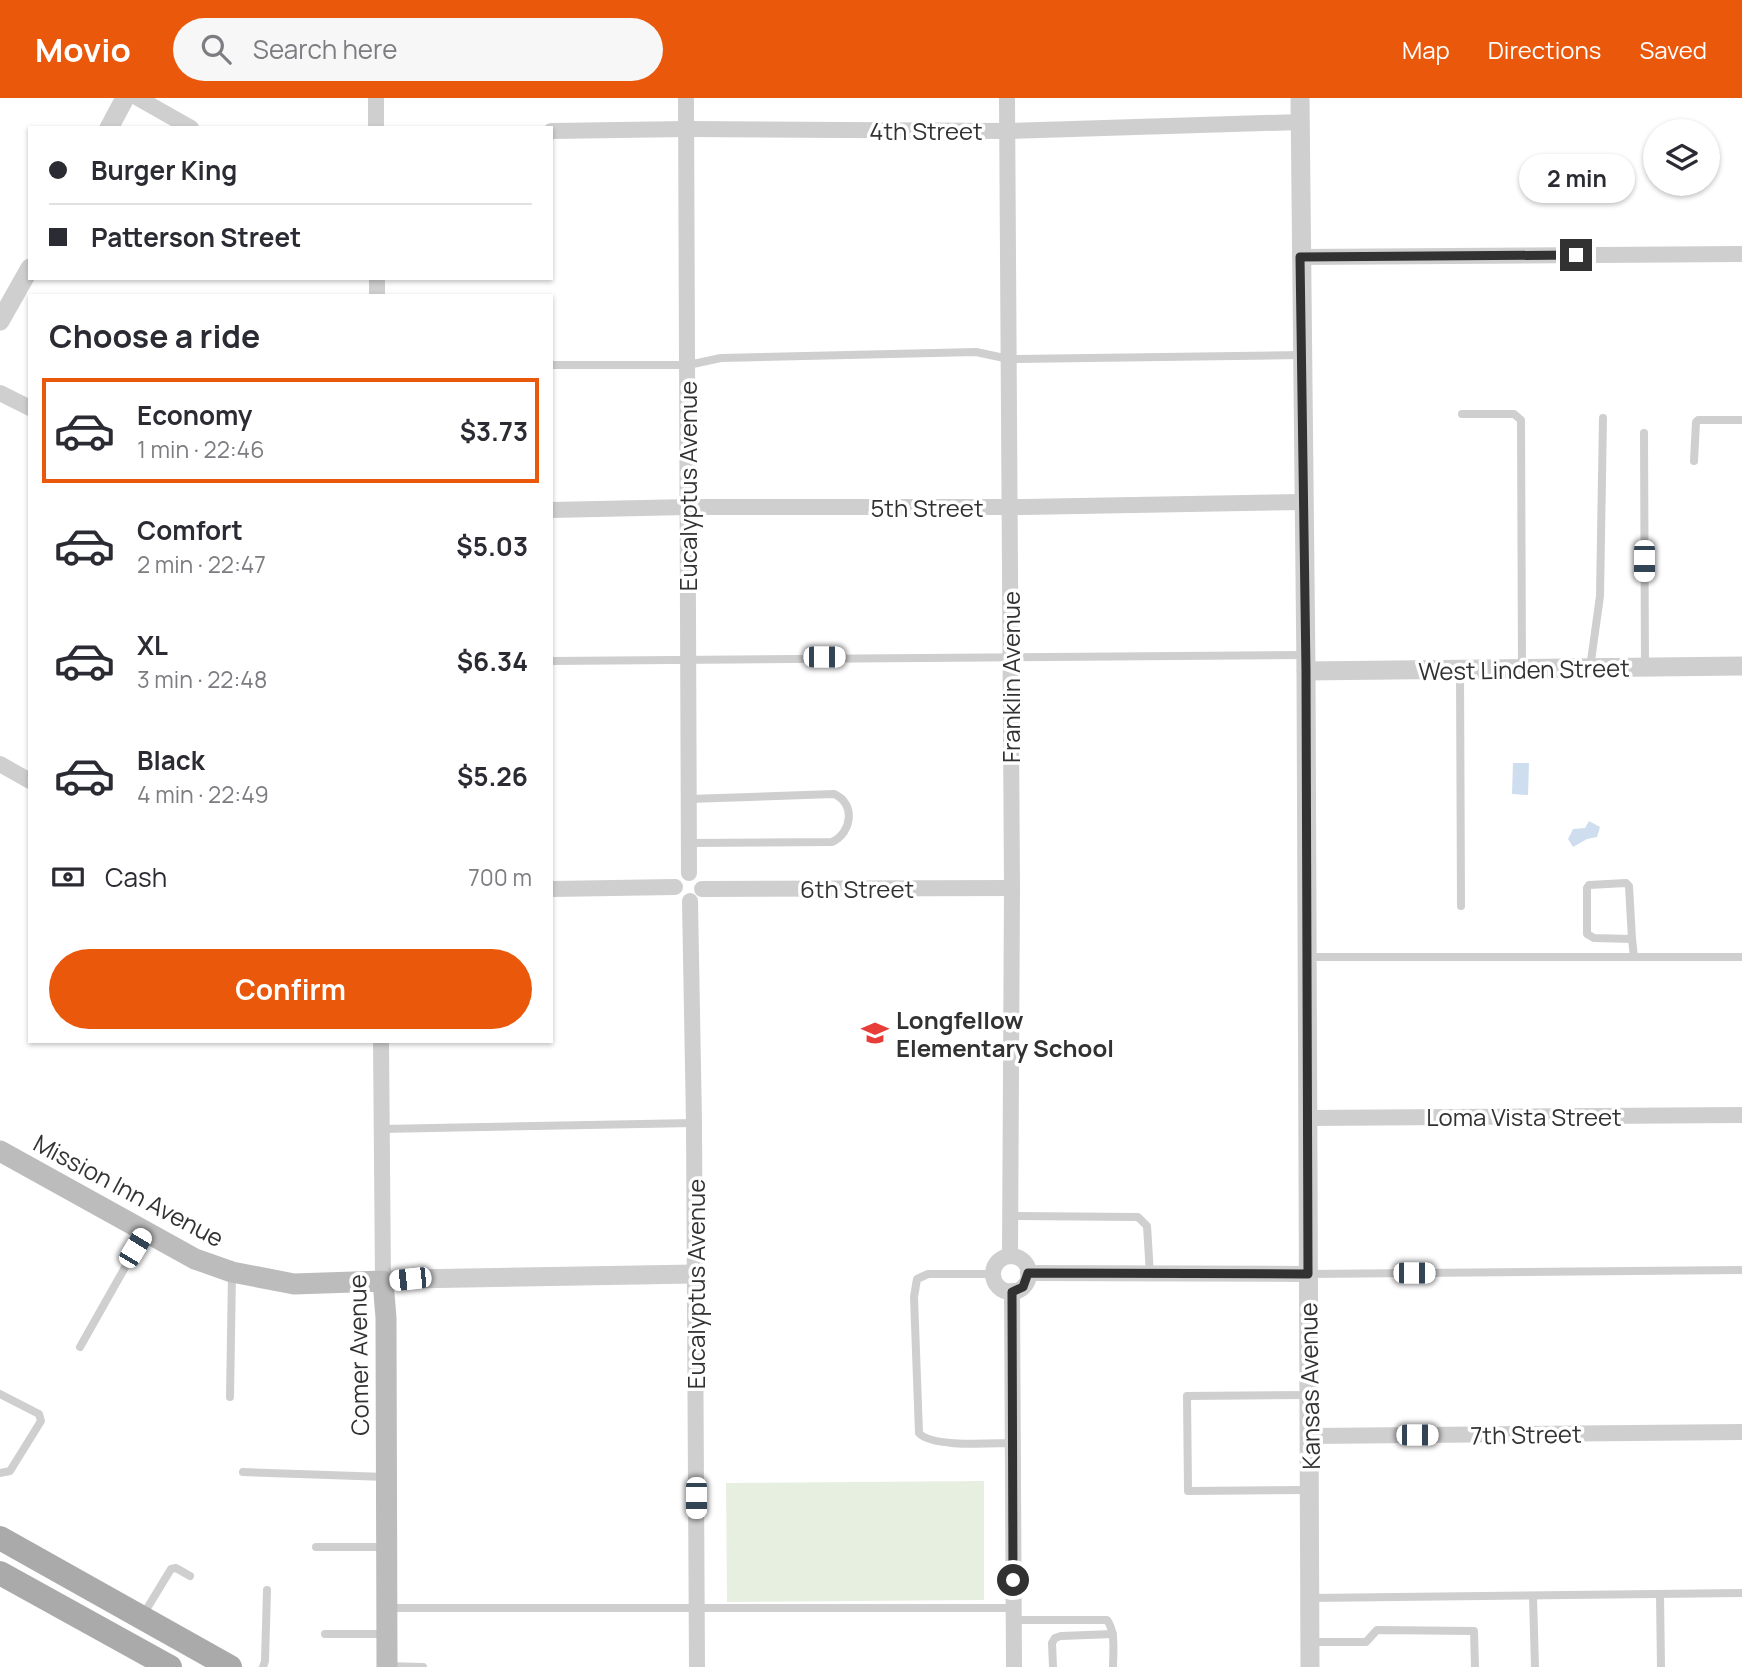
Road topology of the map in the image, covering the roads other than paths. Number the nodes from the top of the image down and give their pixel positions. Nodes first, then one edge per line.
1 (125, 98) edge
2 (138, 98) edge
3 (376, 98) edge
4 (686, 98) edge
5 (1007, 98) edge
6 (1300, 98) edge
7 (1300, 122) junction
8 (109, 126) edge
9 (187, 126) edge
10 (376, 126) edge
11 (686, 129) junction
12 (553, 131) edge
13 (1007, 131) junction
14 (1742, 254) edge
15 (1300, 257) junction
16 (28, 272) edge
17 (0, 321) edge
18 (1301, 355) junction
19 (1009, 359) junction
20 (553, 365) edge
21 (688, 365) junction
22 (0, 393) edge
23 (28, 407) edge
24 (1462, 414) dead end
25 (1603, 418) dead end
26 (1742, 420) edge
27 (1644, 433) dead end
28 (1694, 461) dead end
29 (1303, 502) junction
30 (688, 507) junction
31 (1010, 507) junction
32 (553, 509) edge
33 (1010, 656) junction
34 (687, 659) junction
35 (553, 661) edge
36 (1306, 663) junction
37 (1742, 666) edge
38 (1645, 667) junction
39 (1522, 668) junction
40 (1590, 668) junction
41 (1460, 669) junction
42 (0, 764) edge
43 (28, 780) edge
44 (689, 799) junction
45 (690, 843) junction
46 (689, 873) junction
47 (675, 887) junction
48 (1012, 888) junction
49 (702, 889) junction
50 (553, 890) edge
51 (690, 901) junction
52 (1461, 906) dead end
53 (1632, 939) junction
54 (1307, 957) junction
55 (1634, 957) junction
56 (1742, 957) edge
57 (381, 1043) edge
58 (1742, 1115) edge
59 (1307, 1118) junction
60 (695, 1123) junction
61 (381, 1129) junction
62 (0, 1151) edge
63 (1010, 1216) junction
64 (145, 1232) junction
65 (1010, 1256) junction
66 (1742, 1270) edge
67 (232, 1272) junction
68 (993, 1273) junction
69 (1028, 1273) junction
70 (1150, 1273) junction
71 (1308, 1274) junction
72 (694, 1275) junction
73 (383, 1281) junction
74 (1012, 1292) junction
75 (80, 1347) dead end
76 (0, 1394) edge
77 (1310, 1395) junction
78 (230, 1397) dead end
79 (1742, 1432) edge
80 (1310, 1436) junction
81 (1013, 1443) junction
82 (243, 1472) dead end
83 (0, 1473) edge
84 (386, 1477) junction
85 (1310, 1490) junction
86 (0, 1538) edge
87 (316, 1547) dead end
88 (387, 1548) junction
89 (0, 1573) edge
90 (190, 1576) dead end
91 (267, 1590) dead end
92 (1742, 1593) edge
93 (1660, 1594) junction
94 (1533, 1596) junction
95 (1310, 1598) junction
96 (387, 1608) junction
97 (697, 1608) junction
98 (1014, 1614) junction
99 (141, 1618) junction
100 (325, 1634) dead end
101 (387, 1634) junction
102 (1113, 1634) junction
103 (1310, 1642) junction
104 (170, 1667) edge
105 (230, 1667) edge
106 (263, 1667) edge
107 (387, 1667) edge
108 (423, 1667) edge
109 (697, 1667) edge
110 (1014, 1667) edge
111 (1053, 1667) edge
112 (1113, 1667) edge
113 (1310, 1667) edge
114 (1475, 1667) edge
115 (1535, 1667) edge
116 (1661, 1667) edge

1 - 8 street
2 - 9 street
3 - 10 street
4 - 11 street, Eucalyptus Avenue
5 - 13 street, Franklin Avenue
6 - 7 street, Kansas Avenue
7 - 13 street, 4th Street
7 - 15 street, Kansas Avenue
11 - 12 street, 4th Street
11 - 13 street, 4th Street
11 - 21 street, Eucalyptus Avenue
13 - 19 street, Franklin Avenue
14 - 15 street
15 - 18 street, Kansas Avenue
16 - 17 street
18 - 19 lane
18 - 29 street, Kansas Avenue
19 - 21 lane
19 - 31 street, Franklin Avenue
20 - 21 lane
21 - 30 street, Eucalyptus Avenue
22 - 23 street
24 - 39 lane
25 - 40 lane
26 - 28 lane
27 - 38 lane
29 - 31 street, 5th Street
29 - 36 street, Kansas Avenue
30 - 31 street, 5th Street
30 - 32 street, 5th Street
30 - 34 street, Eucalyptus Avenue
31 - 33 street, Franklin Avenue
33 - 34 lane
33 - 36 lane
33 - 48 street, Franklin Avenue
34 - 35 lane
34 - 44 street, Eucalyptus Avenue
36 - 41 street, West Linden Street
36 - 54 street, Kansas Avenue
37 - 38 street, West Linden Street
38 - 40 street, West Linden Street
39 - 40 street, West Linden Street
39 - 41 street, West Linden Street
41 - 52 lane
42 - 43 street
44 - 45 street, Eucalyptus Avenue
44 - 45 lane
45 - 46 street, Eucalyptus Avenue
46 - 47 street
46 - 49 street
47 - 50 street
47 - 51 street
48 - 49 street, 6th Street
48 - 63 street, Franklin Avenue
49 - 51 street
51 - 60 street, Eucalyptus Avenue
53 - 53 lane
53 - 55 lane
54 - 55 lane
54 - 59 street, Kansas Avenue
55 - 56 lane
57 - 61 street, Comer Avenue
58 - 59 street, Loma Vista Street
59 - 71 street, Kansas Avenue
60 - 61 lane
60 - 72 street, Eucalyptus Avenue
61 - 73 street, Comer Avenue
62 - 64 main road, Mission Inn Avenue
63 - 65 street, Franklin Avenue
63 - 70 lane
64 - 67 main road, Mission Inn Avenue
64 - 75 lane
65 - 68 street
65 - 69 street
66 - 71 lane
67 - 73 main road, Mission Inn Avenue
67 - 78 lane
68 - 74 street
68 - 81 lane
69 - 70 street
69 - 74 street
70 - 71 street
71 - 77 street, Kansas Avenue
72 - 73 street, Mission Inn Avenue
72 - 97 street, Eucalyptus Avenue
73 - 84 main road, Comer Avenue
74 - 81 street
76 - 83 lane
77 - 80 street, Kansas Avenue
77 - 85 lane
79 - 80 street, 7th Street
80 - 85 street, Kansas Avenue
81 - 98 street
82 - 84 lane
84 - 88 main road, Comer Avenue
85 - 95 street, Kansas Avenue
86 - 99 main road
87 - 88 lane
88 - 96 main road, Comer Avenue
89 - 104 main road
90 - 99 lane
91 - 106 lane
92 - 93 lane
93 - 94 lane
93 - 116 lane
94 - 95 lane
94 - 115 lane
95 - 103 street, Kansas Avenue
96 - 97 lane
96 - 101 main road, Comer Avenue
97 - 98 lane
97 - 109 street, Eucalyptus Avenue
98 - 102 lane
98 - 110 street
99 - 105 main road
100 - 101 lane
101 - 107 main road, Comer Avenue
102 - 111 lane
102 - 112 lane
103 - 113 street, Kansas Avenue
103 - 114 lane
107 - 108 lane

